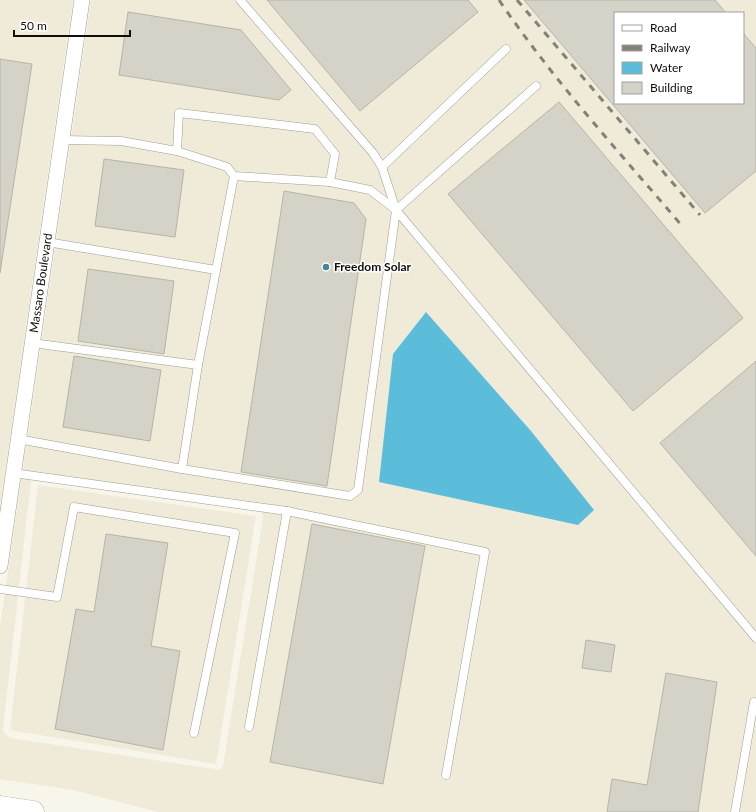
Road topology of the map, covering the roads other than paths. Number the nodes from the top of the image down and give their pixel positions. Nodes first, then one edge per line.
1 (82, 0) edge
2 (240, 0) edge
3 (506, 49) dead end
4 (536, 86) dead end
5 (62, 140) junction
6 (177, 150) junction
7 (382, 167) junction
8 (234, 176) junction
9 (330, 182) junction
10 (396, 210) junction
11 (47, 242) junction
12 (216, 270) junction
13 (32, 343) junction
14 (198, 365) junction
15 (18, 438) junction
16 (182, 468) junction
17 (13, 473) junction
18 (287, 511) junction
19 (0, 566) edge
20 (0, 589) edge
21 (756, 638) edge
22 (756, 703) edge
23 (249, 727) dead end
24 (194, 733) dead end
25 (446, 774) dead end
26 (0, 807) edge
27 (33, 812) edge
28 (735, 812) edge

1 - 5 street, Massaro Boulevard
2 - 7 lane
3 - 7 lane
4 - 10 lane
5 - 6 lane
5 - 11 street, Massaro Boulevard
6 - 8 lane
6 - 9 lane
7 - 10 lane
8 - 9 lane
8 - 12 lane
9 - 10 lane
10 - 16 lane
10 - 21 lane
11 - 12 lane
11 - 13 street, Massaro Boulevard
12 - 14 lane
13 - 14 lane
13 - 15 street, Massaro Boulevard
14 - 16 lane
15 - 16 lane
15 - 17 street, Massaro Boulevard
17 - 18 lane
17 - 19 street, Massaro Boulevard
18 - 23 lane
18 - 25 lane
20 - 24 lane
22 - 28 lane
26 - 27 main road

